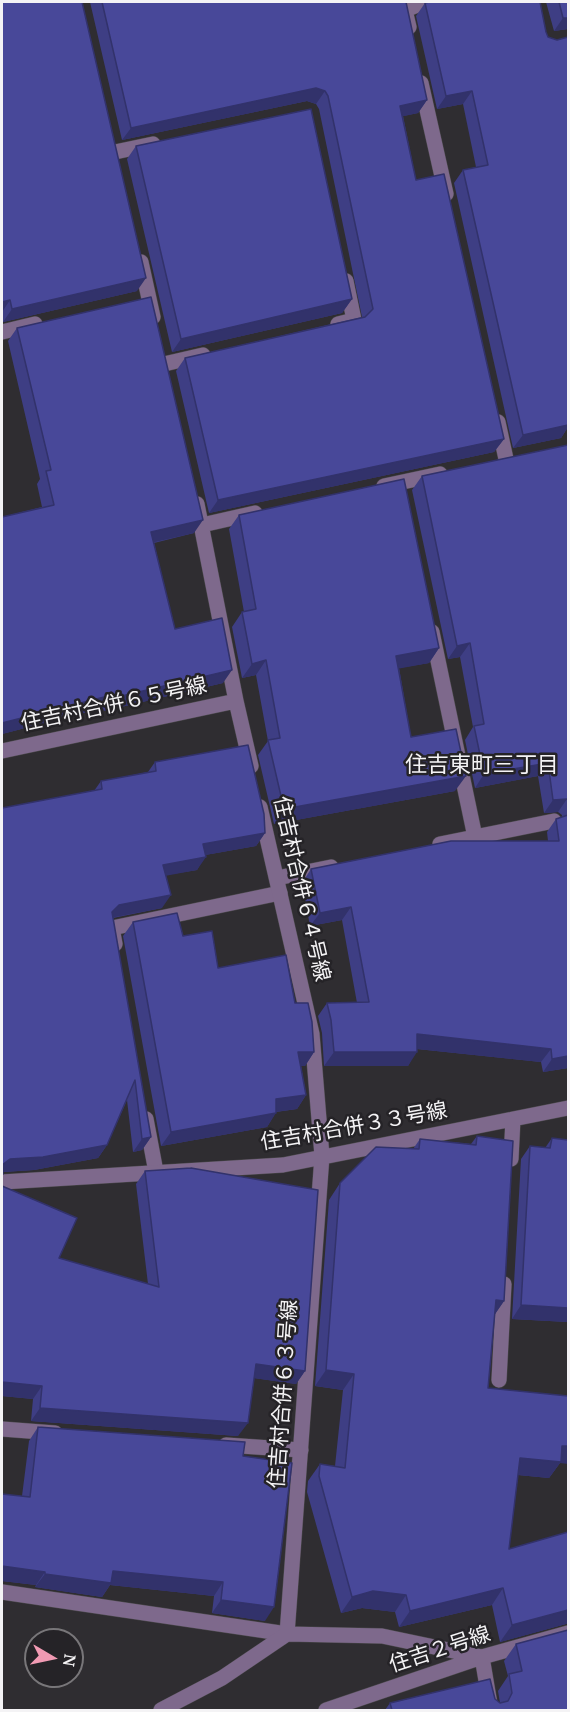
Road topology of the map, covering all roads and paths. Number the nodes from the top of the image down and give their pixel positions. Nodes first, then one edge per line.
1 (425, 2) edge
2 (413, 45) edge
3 (418, 68) edge
4 (172, 140) edge
5 (115, 152) edge
6 (449, 206) edge
7 (139, 253) edge
8 (342, 262) edge
9 (47, 321) edge
10 (321, 328) edge
11 (157, 331) edge
12 (2, 332) edge
13 (220, 351) edge
14 (164, 364) edge
15 (493, 402) edge
16 (506, 459) edge
17 (454, 471) edge
18 (194, 490) edge
19 (366, 490) edge
20 (272, 510) edge
21 (202, 525) junction
22 (429, 620) edge
23 (236, 700) junction
24 (2, 751) edge
25 (554, 821) edge
26 (475, 837) junction
27 (428, 847) edge
28 (346, 863) edge
29 (278, 885) junction
30 (118, 963) edge
31 (143, 1102) edge
32 (568, 1108) edge
33 (513, 1119) junction
34 (322, 1156) junction
35 (156, 1172) junction
36 (510, 1178) edge
37 (2, 1182) edge
38 (505, 1273) edge
39 (499, 1380) dead end
40 (2, 1429) edge
41 (70, 1434) edge
42 (209, 1444) edge
43 (301, 1450) junction
44 (2, 1593) edge
45 (568, 1633) edge
46 (287, 1634) junction
47 (482, 1657) junction
48 (161, 1710) edge
49 (326, 1710) edge
50 (491, 1710) edge

1 - 2 street
3 - 6 street
4 - 5 street
7 - 11 street
8 - 10 street
9 - 12 street
13 - 14 street
15 - 16 street
17 - 19 street
18 - 21 street, 住吉村合併６４号線
20 - 21 street
21 - 23 street, 住吉村合併６４号線
22 - 26 street
23 - 24 street, 住吉村合併６５号線
23 - 29 street, 住吉村合併６４号線
25 - 26 street
26 - 27 street
28 - 29 street
29 - 30 street
29 - 34 street, 住吉村合併６４号線
31 - 35 street
32 - 33 street, 住吉村合併３３号線
33 - 34 street, 住吉村合併３３号線
33 - 36 street
34 - 35 street, 住吉村合併３３号線
34 - 43 street, 住吉村合併６３号線
35 - 37 street, 住吉村合併３３号線
38 - 39 street
40 - 41 street
42 - 43 street
43 - 46 street, 住吉村合併６３号線
44 - 46 street
45 - 47 street, 住吉２号線
46 - 47 street
46 - 48 street
47 - 49 street, 住吉２号線
47 - 50 street

